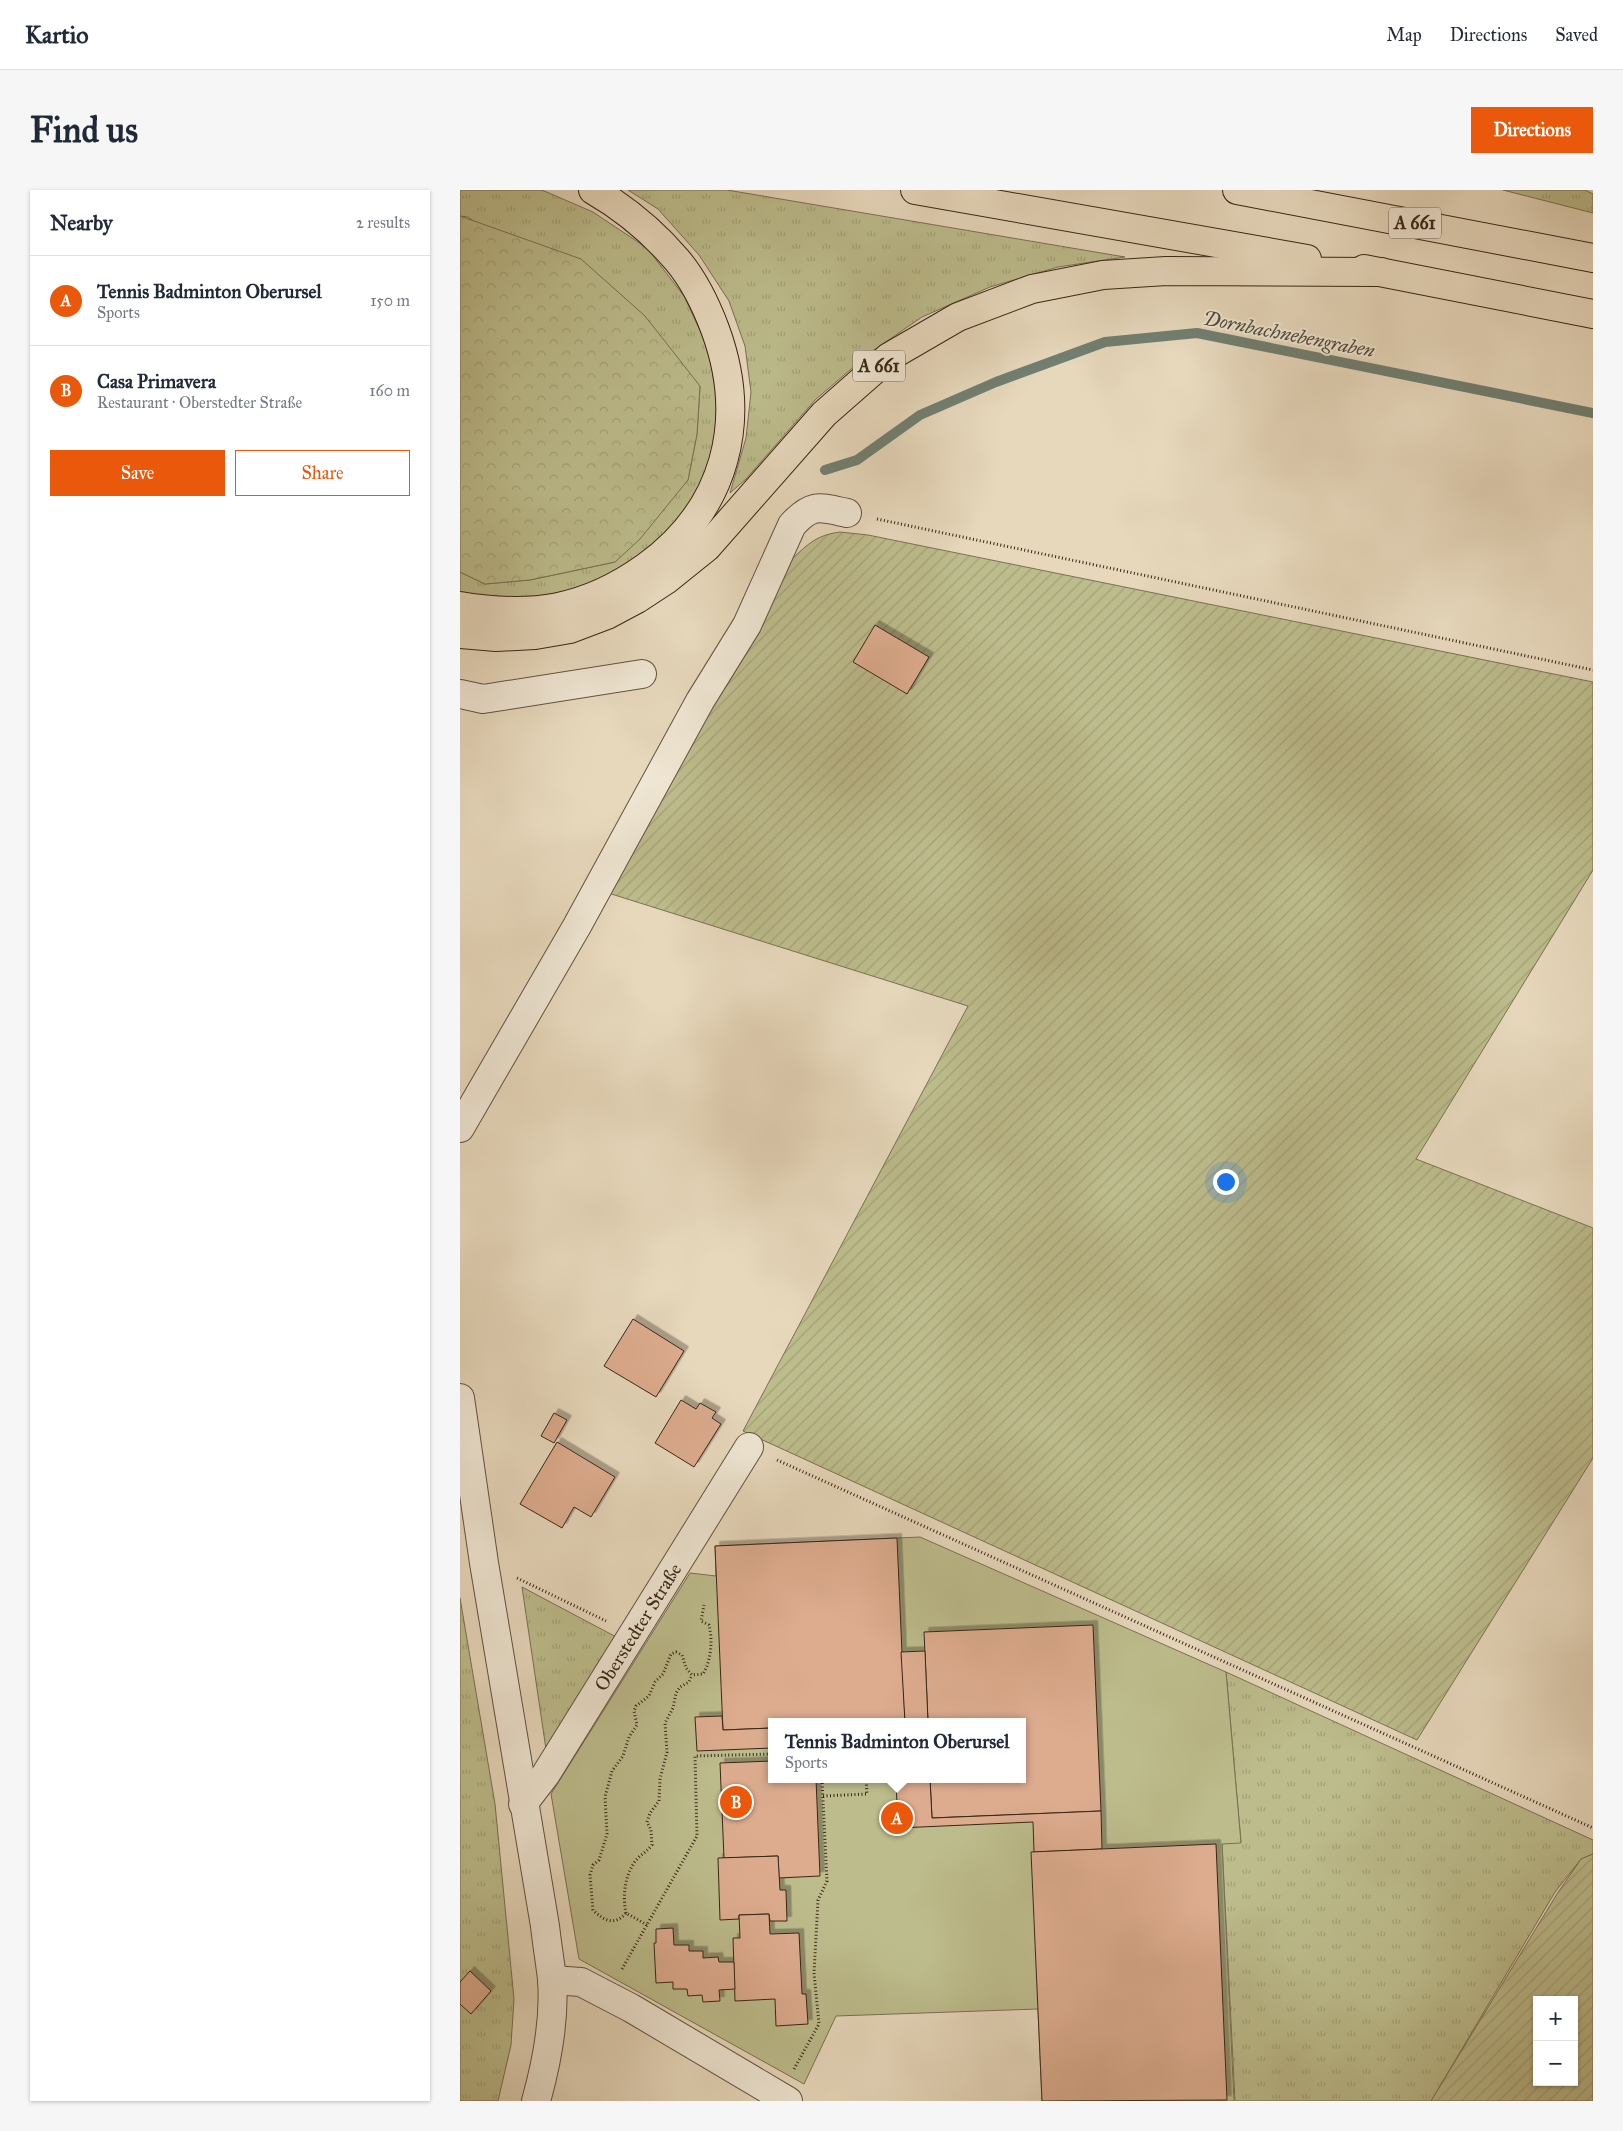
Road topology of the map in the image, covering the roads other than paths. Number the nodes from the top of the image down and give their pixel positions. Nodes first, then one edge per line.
1 (593, 190) edge
2 (915, 190) edge
3 (1237, 190) edge
4 (1593, 258) edge
5 (1381, 272) junction
6 (1593, 314) edge
7 (847, 513) road end
8 (460, 606) edge
9 (460, 634) edge
10 (642, 674) dead end
11 (460, 694) edge
12 (460, 1128) edge
13 (460, 1398) edge
14 (749, 1448) road end
15 (523, 1804) junction
16 (552, 1980) junction
17 (784, 2098) edge
18 (536, 2101) edge

1 - 8 highway
2 - 5 highway, A 661
3 - 4 highway, A 661
5 - 6 highway, A 661
5 - 9 highway, A 661
7 - 12 street
10 - 11 street
13 - 15 street
14 - 15 street, Oberstedter Straße
15 - 16 street
16 - 17 street
16 - 18 street

